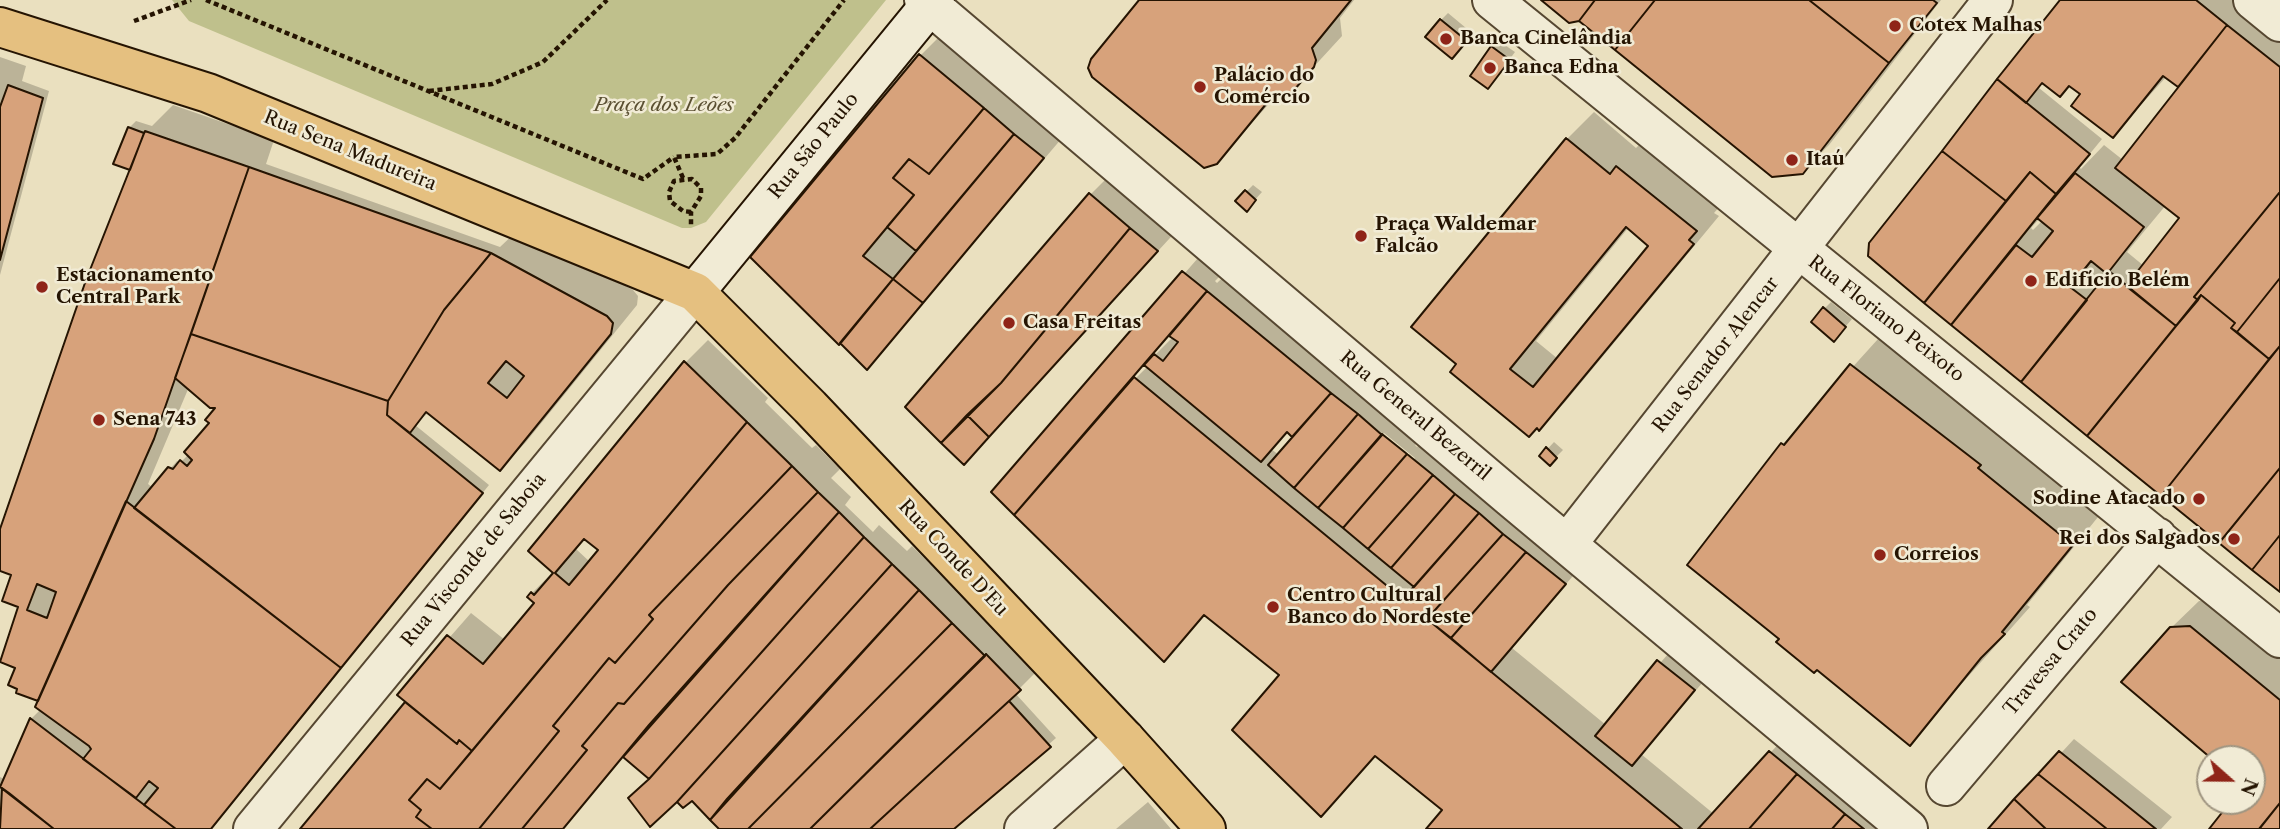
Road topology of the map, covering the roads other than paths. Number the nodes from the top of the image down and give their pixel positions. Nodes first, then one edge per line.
1 (1492, 0) edge
2 (1993, 0) edge
3 (2253, 0) edge
4 (930, 1) edge
5 (2280, 22) edge
6 (0, 27) edge
7 (1799, 250) junction
8 (695, 292) junction
9 (2157, 537) junction
10 (1567, 544) junction
11 (2280, 638) edge
12 (1125, 740) junction
13 (1946, 786) dead end
14 (253, 829) edge
15 (1024, 829) edge
16 (1206, 829) edge
17 (1908, 829) edge

1 - 7 street, Rua Floriano Peixoto
2 - 7 street, Rua Senador Alencar
3 - 5 street
4 - 8 street, Rua São Paulo
4 - 10 street, Rua General Bezerril
6 - 8 main road, Rua Sena Madureira
7 - 9 street, Rua Floriano Peixoto
7 - 10 street, Rua Senador Alencar
8 - 12 main road, Rua Conde D'Eu
8 - 14 street, Rua Visconde de Saboia
9 - 11 street, Rua Floriano Peixoto
9 - 13 street, Travessa Crato
10 - 17 street, Rua General Bezerril
12 - 15 street
12 - 16 main road, Rua Conde D'Eu

